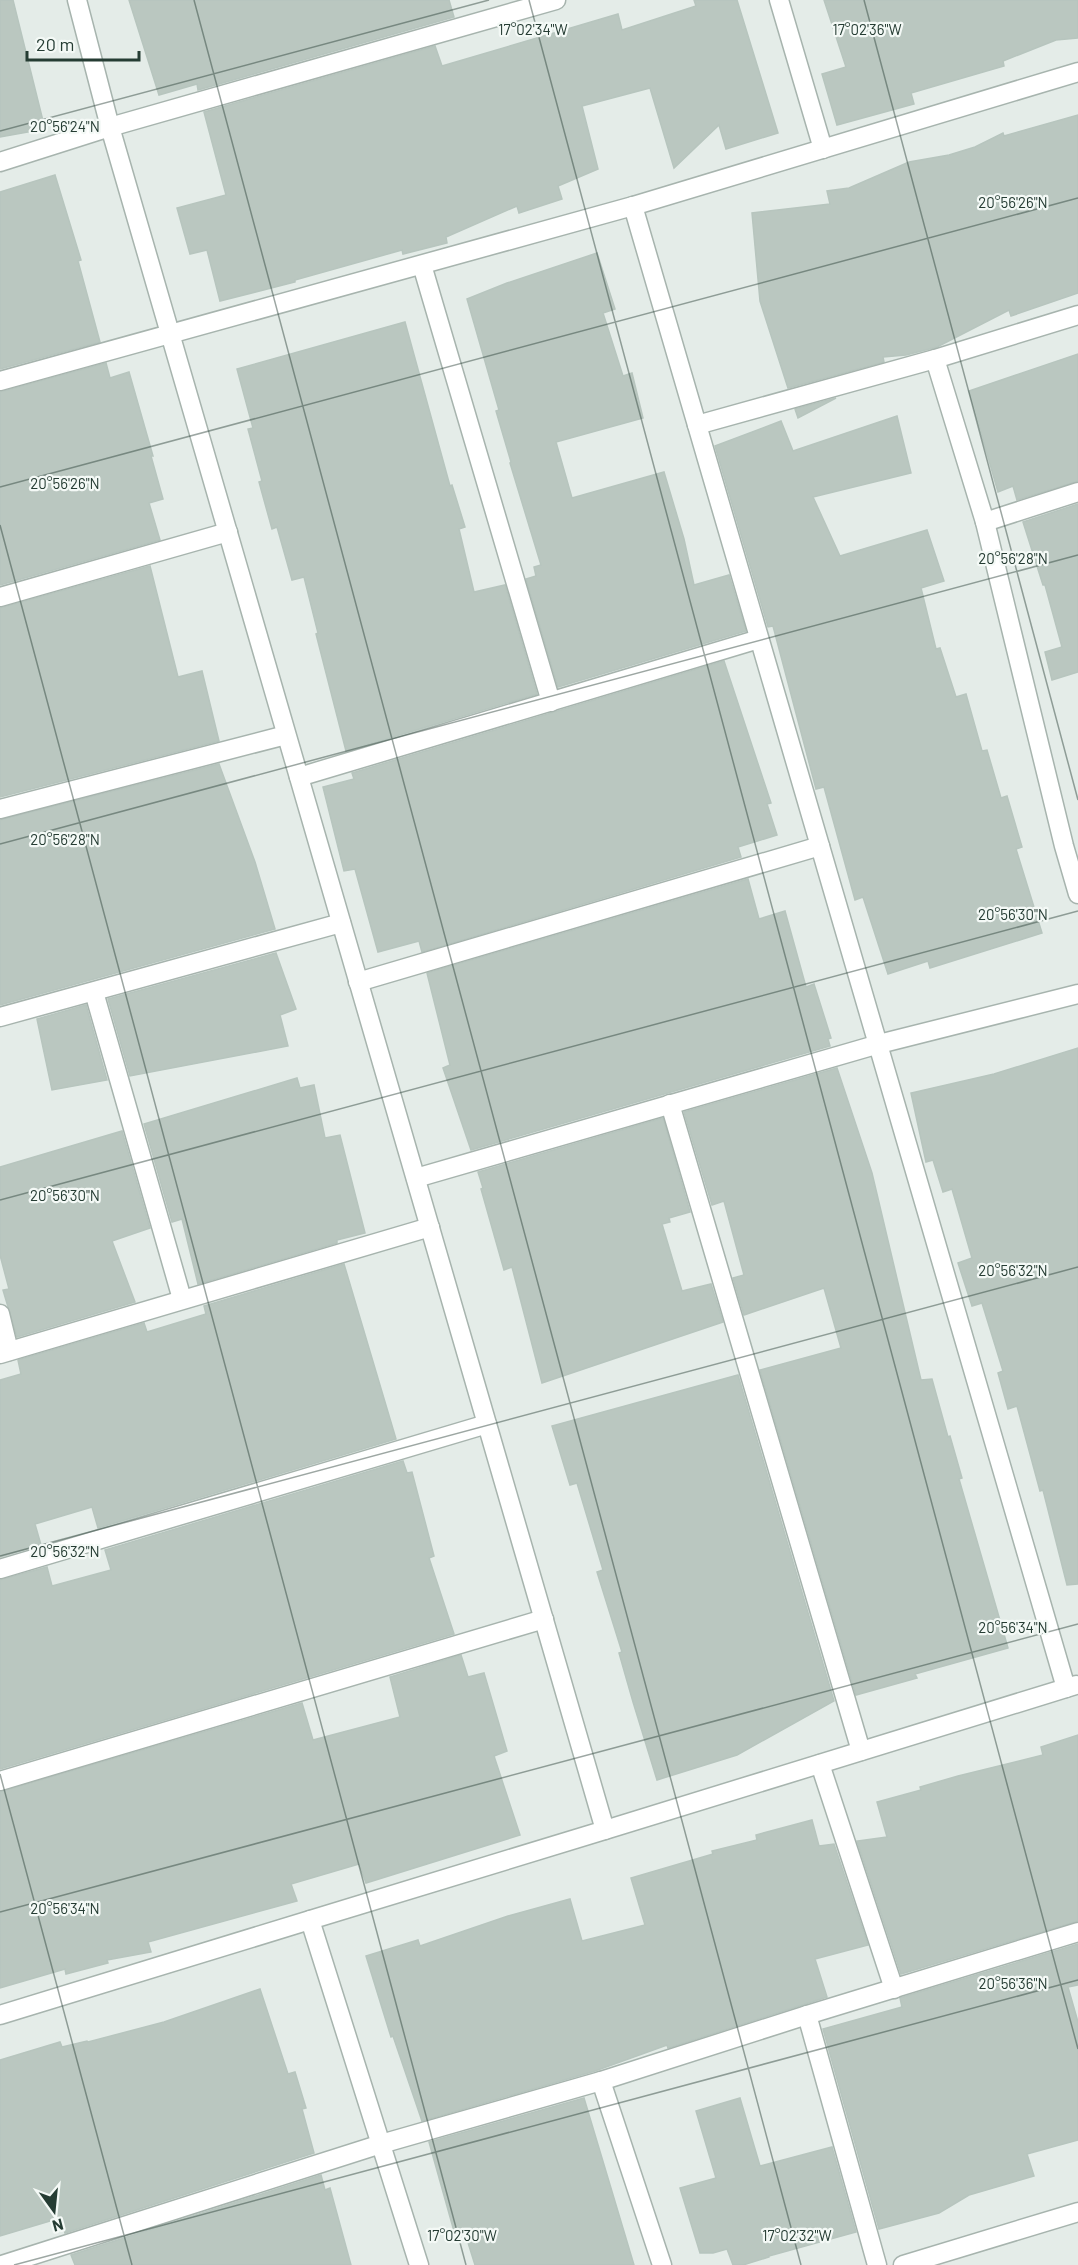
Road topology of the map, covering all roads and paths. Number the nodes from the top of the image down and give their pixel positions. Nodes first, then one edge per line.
1 (77, 0) edge
2 (556, 0) edge
3 (779, 0) edge
4 (1078, 72) edge
5 (110, 126) junction
6 (823, 149) junction
7 (0, 162) edge
8 (633, 206) junction
9 (422, 265) junction
10 (1078, 315) edge
11 (171, 335) junction
12 (935, 359) junction
13 (0, 381) edge
14 (697, 425) junction
15 (1078, 492) edge
16 (985, 522) junction
17 (228, 532) junction
18 (0, 597) edge
19 (759, 639) junction
20 (551, 702) junction
21 (286, 735) junction
22 (299, 777) junction
23 (0, 809) edge
24 (820, 846) junction
25 (1078, 894) edge
26 (341, 923) junction
27 (358, 982) junction
28 (94, 992) junction
29 (1078, 994) edge
30 (0, 1017) edge
31 (879, 1044) junction
32 (670, 1104) junction
33 (416, 1178) junction
34 (430, 1227) junction
35 (183, 1299) junction
36 (0, 1314) edge
37 (5, 1352) edge
38 (487, 1424) junction
39 (0, 1569) edge
40 (544, 1619) junction
41 (1072, 1687) edge
42 (861, 1751) junction
43 (820, 1764) junction
44 (0, 1781) edge
45 (605, 1830) junction
46 (310, 1920) junction
47 (1078, 1932) edge
48 (894, 1989) junction
49 (0, 2014) edge
50 (807, 2014) junction
51 (601, 2081) junction
52 (381, 2144) junction
53 (1078, 2212) edge
54 (2, 2265) edge
55 (419, 2265) edge
56 (662, 2265) edge
57 (877, 2265) edge
58 (903, 2265) edge

1 - 5 street
2 - 5 street
3 - 6 street
4 - 6 street
5 - 7 street
5 - 11 street
6 - 8 street
8 - 9 street
8 - 14 street
9 - 11 street
9 - 20 street
10 - 12 street
11 - 13 street
11 - 17 street
12 - 14 street
12 - 16 street
14 - 19 street
15 - 16 street
16 - 25 street
17 - 18 street
17 - 21 street
19 - 20 street
19 - 24 street
20 - 22 street
21 - 22 street
21 - 23 street
22 - 26 street
24 - 27 street
24 - 31 street
26 - 27 street
26 - 28 street
27 - 33 street
28 - 30 street
28 - 35 street
29 - 31 street
31 - 32 street
31 - 41 street
32 - 33 street
32 - 42 street
33 - 34 street
34 - 35 street
34 - 38 street
35 - 37 street
36 - 37 street
38 - 39 street
38 - 40 street
40 - 44 street
40 - 45 street
41 - 42 street
42 - 43 street
43 - 45 street
43 - 48 street
45 - 46 street
46 - 49 street
46 - 52 street
47 - 48 street
48 - 50 street
50 - 51 street
50 - 57 street
51 - 52 street
51 - 56 street
52 - 54 street
52 - 55 street
53 - 58 street

